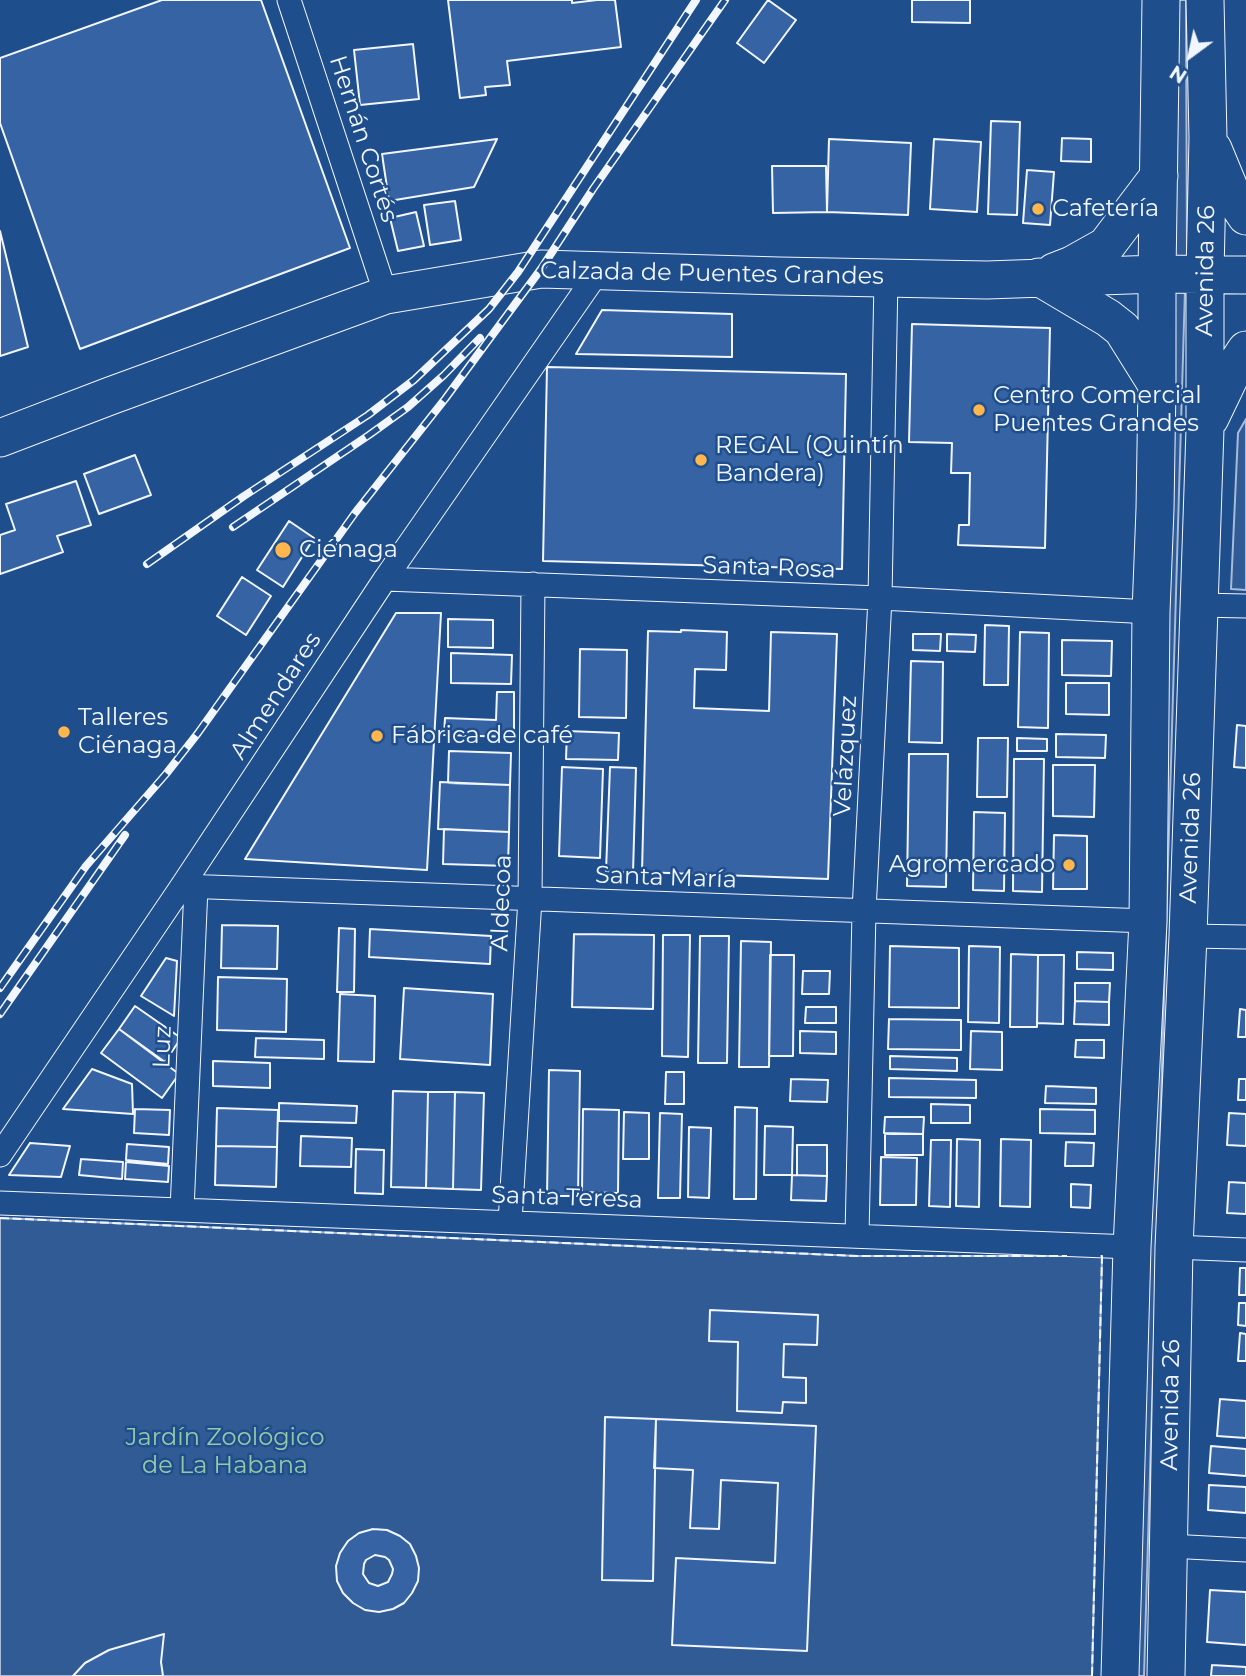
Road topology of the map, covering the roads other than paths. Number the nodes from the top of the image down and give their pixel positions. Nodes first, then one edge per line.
1 (289, 0) edge
2 (1161, 0) edge
3 (1205, 0) edge
4 (1208, 138) junction
5 (1159, 176) junction
6 (1246, 216) edge
7 (600, 269) junction
8 (1157, 274) junction
9 (1205, 274) junction
10 (1246, 275) edge
11 (886, 278) junction
12 (1039, 278) junction
13 (386, 295) junction
14 (1246, 350) edge
15 (1157, 385) junction
16 (1205, 429) junction
17 (0, 438) edge
18 (385, 579) junction
19 (533, 584) junction
20 (880, 598) junction
21 (1198, 604) junction
22 (1246, 606) edge
23 (1151, 612) junction
24 (189, 886) junction
25 (530, 899) junction
26 (864, 911) junction
27 (1148, 921) junction
28 (1188, 936) junction
29 (1246, 937) edge
30 (0, 1155) edge
31 (0, 1203) edge
32 (182, 1210) junction
33 (509, 1222) junction
34 (857, 1236) junction
35 (1132, 1247) junction
36 (1174, 1247) junction
37 (1246, 1250) edge
38 (1169, 1546) junction
39 (1246, 1550) edge
40 (1120, 1676) edge
41 (1166, 1676) edge

1 - 13 street, Hernán Cortés
2 - 5 main road, Avenida 26
3 - 4 main road, Avenida 26
4 - 6 main road
4 - 9 main road, Avenida 26
5 - 8 main road, Avenida 26
5 - 12 main road
7 - 11 main road, Calzada de Puentes Grandes
7 - 13 main road, Calzada de Puentes Grandes
7 - 18 street, Almendares
8 - 9 main road, Calzada de Puentes Grandes
8 - 12 main road, Calzada de Puentes Grandes
8 - 15 main road, Avenida 26
9 - 10 main road, Calzada de Puentes Grandes
9 - 16 main road, Avenida 26
11 - 12 main road, Calzada de Puentes Grandes
11 - 20 street, Velázquez
12 - 15 main road
13 - 17 main road, Calzada de Puentes Grandes
14 - 16 main road
15 - 23 main road, Avenida 26
16 - 21 main road, Avenida 26
18 - 19 street, Santa Rosa
18 - 24 street, Almendares
19 - 20 street, Santa Rosa
19 - 25 street, Aldecoa
20 - 23 street, Santa Rosa
20 - 26 street, Velázquez
21 - 22 street
21 - 28 main road, Avenida 26
23 - 27 main road, Avenida 26
24 - 25 street, Santa María
24 - 30 street, Almendares
24 - 32 street, Luz
25 - 26 street, Santa María
25 - 33 street, Aldecoa
26 - 27 street, Santa María
26 - 34 street, Velázquez
27 - 35 main road, Avenida 26
28 - 29 street
28 - 36 main road, Avenida 26
31 - 32 street, Santa Teresa
32 - 33 street, Santa Teresa
33 - 34 street, Santa Teresa
34 - 35 street, Santa Teresa
35 - 40 main road, Avenida 26
36 - 37 street
36 - 38 main road, Avenida 26
38 - 39 street
38 - 41 main road, Avenida 26

